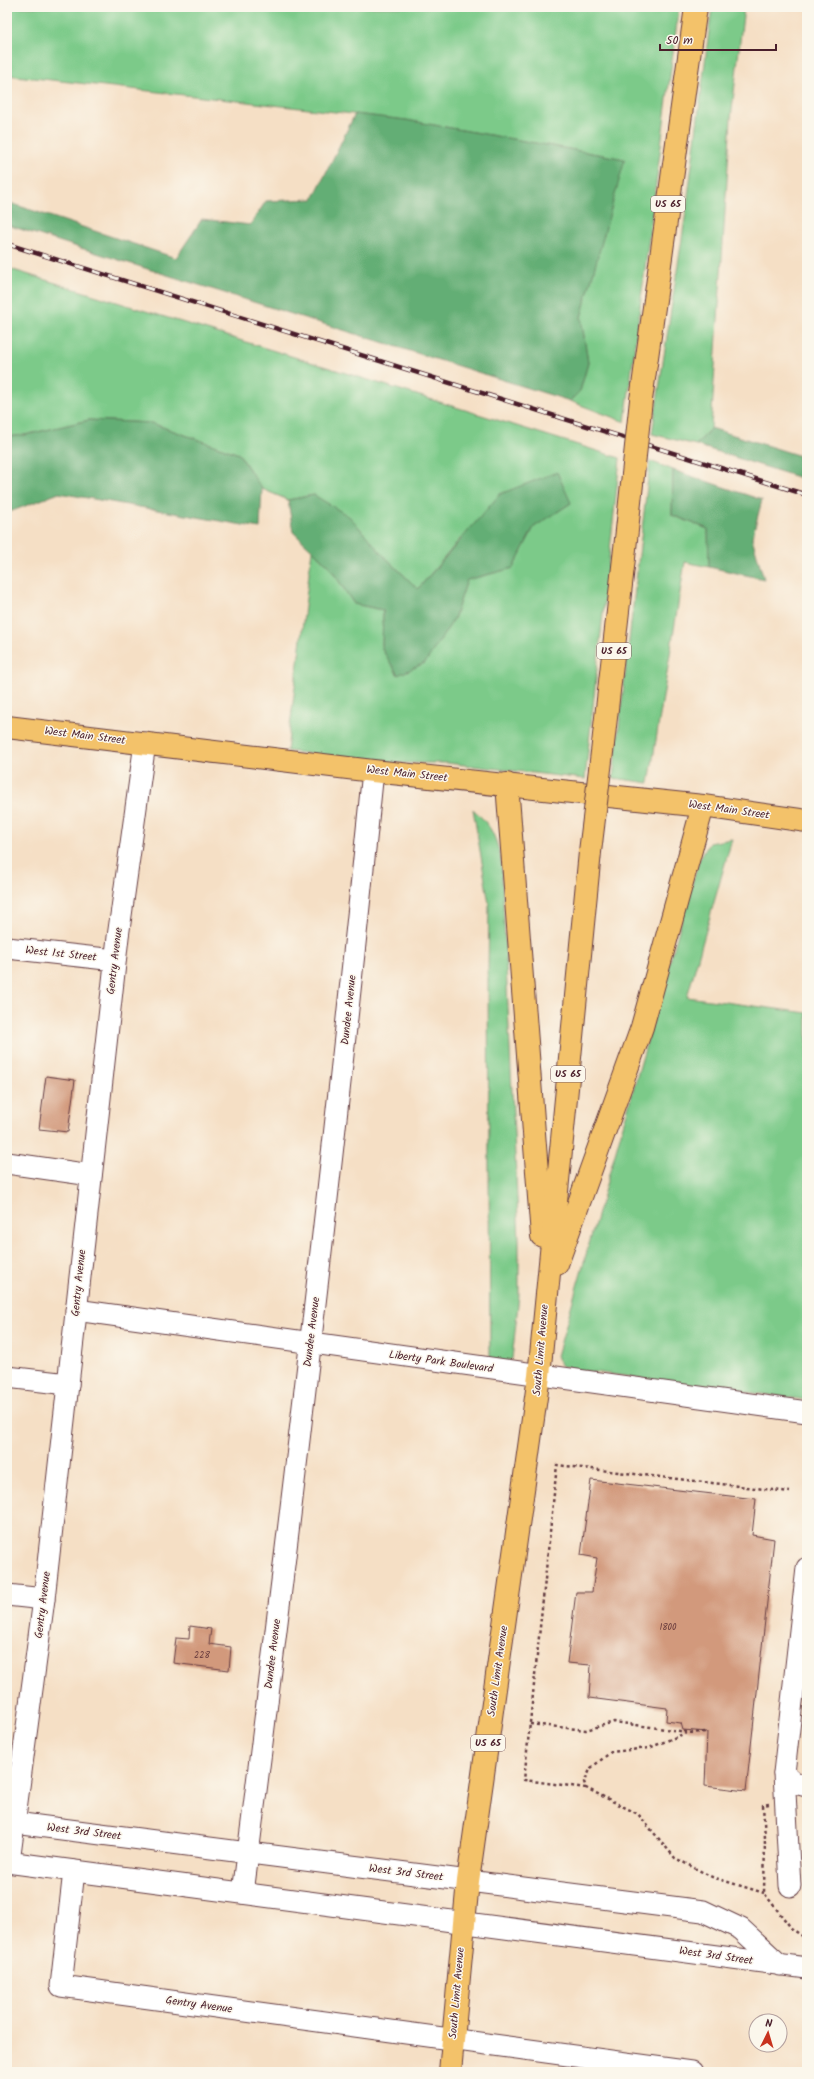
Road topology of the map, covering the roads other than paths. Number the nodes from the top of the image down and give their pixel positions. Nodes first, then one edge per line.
1 (696, 7) edge
2 (7, 727) edge
3 (145, 743) junction
4 (373, 771) junction
5 (507, 784) junction
6 (703, 806) junction
7 (807, 821) edge
8 (7, 948) edge
9 (115, 960) junction
10 (7, 1163) edge
11 (91, 1175) junction
12 (546, 1295) junction
13 (76, 1310) junction
14 (311, 1343) junction
15 (540, 1376) junction
16 (7, 1377) edge
17 (68, 1384) junction
18 (807, 1412) edge
19 (807, 1568) edge
20 (7, 1595) edge
21 (44, 1599) junction
22 (784, 1773) junction
23 (807, 1786) edge
24 (11, 1822) edge
25 (248, 1854) junction
26 (8, 1862) edge
27 (74, 1871) junction
28 (468, 1881) junction
29 (790, 1886) dead end
30 (243, 1893) junction
31 (463, 1923) junction
32 (780, 1965) junction
33 (807, 1968) edge
34 (452, 2039) junction
35 (450, 2072) edge
36 (692, 2072) edge

1 - 12 main road, US 65, bridge
2 - 3 main road, West Main Street
3 - 4 main road, West Main Street
3 - 9 street, Gentry Avenue
4 - 5 main road, West Main Street
4 - 14 street, Dundee Avenue
5 - 6 main road, West Main Street
5 - 12 main road
6 - 7 main road, West Main Street
6 - 12 main road
8 - 9 street, West 1st Street
9 - 11 street, Gentry Avenue
10 - 11 street
11 - 13 street, Gentry Avenue
12 - 15 main road, South Limit Avenue / US 65
13 - 14 street, Liberty Park Boulevard
13 - 17 street, Gentry Avenue
14 - 15 street, Liberty Park Boulevard
14 - 25 street, Dundee Avenue
15 - 18 street, Liberty Park Boulevard
15 - 28 main road, South Limit Avenue / US 65
16 - 17 street
17 - 21 street, Gentry Avenue
19 - 22 street
20 - 21 street
21 - 24 street, Gentry Avenue
22 - 23 street
22 - 29 street
24 - 25 street, West 3rd Street
24 - 26 street, West 3rd Street
25 - 28 street, West 3rd Street
25 - 30 street, Dundee Avenue
26 - 27 street, West 3rd Street
27 - 30 street, West 3rd Street
27 - 34 street, Gentry Avenue
28 - 31 main road, South Limit Avenue / US 65
28 - 32 street, West 3rd Street
30 - 31 street, West 3rd Street
31 - 32 street, West 3rd Street
31 - 34 main road, South Limit Avenue / US 65
32 - 33 street, West 3rd Street
34 - 35 main road, South Limit Avenue / US 65
34 - 36 street

